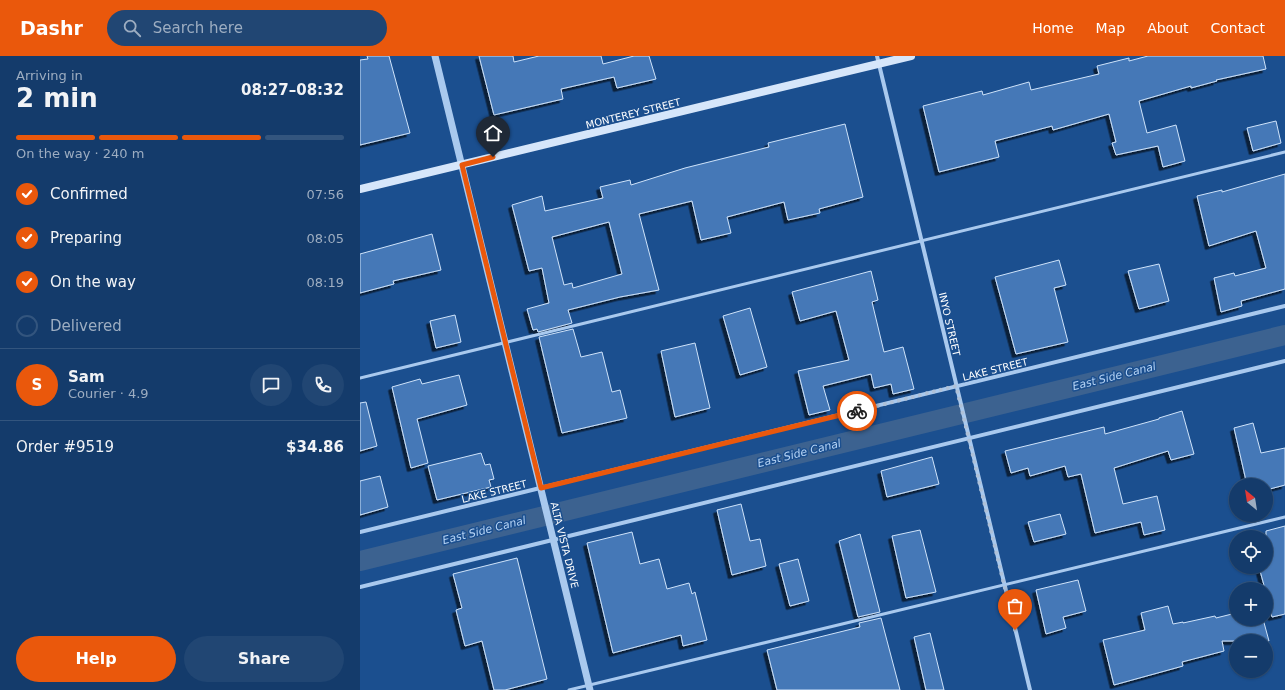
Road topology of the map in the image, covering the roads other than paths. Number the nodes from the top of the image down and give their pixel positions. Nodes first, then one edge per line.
1 (435, 56) edge
2 (911, 56) edge
3 (878, 60) edge
4 (1285, 152) edge
5 (462, 165) junction
6 (360, 190) edge
7 (921, 241) junction
8 (1285, 306) edge
9 (505, 343) junction
10 (1285, 361) edge
11 (360, 378) edge
12 (956, 386) junction
13 (969, 438) junction
14 (541, 488) junction
15 (1285, 517) edge
16 (360, 532) edge
17 (554, 539) junction
18 (1004, 584) junction
19 (360, 586) edge
20 (590, 688) edge
21 (569, 690) edge
22 (1030, 690) edge

1 - 5 street, ALTA VISTA DRIVE
2 - 3 main road, MONTEREY STREET
3 - 5 main road, MONTEREY STREET
3 - 7 street, INYO STREET
4 - 7 lane
5 - 6 main road, MONTEREY STREET
5 - 9 street, ALTA VISTA DRIVE
7 - 9 lane
7 - 12 street, INYO STREET
8 - 12 street, LAKE STREET
9 - 11 lane
9 - 14 street, ALTA VISTA DRIVE
10 - 13 street
12 - 13 street, INYO STREET
12 - 14 street, LAKE STREET
13 - 17 street
13 - 18 street, INYO STREET
14 - 16 street, LAKE STREET
14 - 17 street, ALTA VISTA DRIVE
15 - 18 lane
17 - 19 street
17 - 20 street, ALTA VISTA DRIVE
18 - 20 lane
18 - 22 street, INYO STREET
20 - 21 lane

